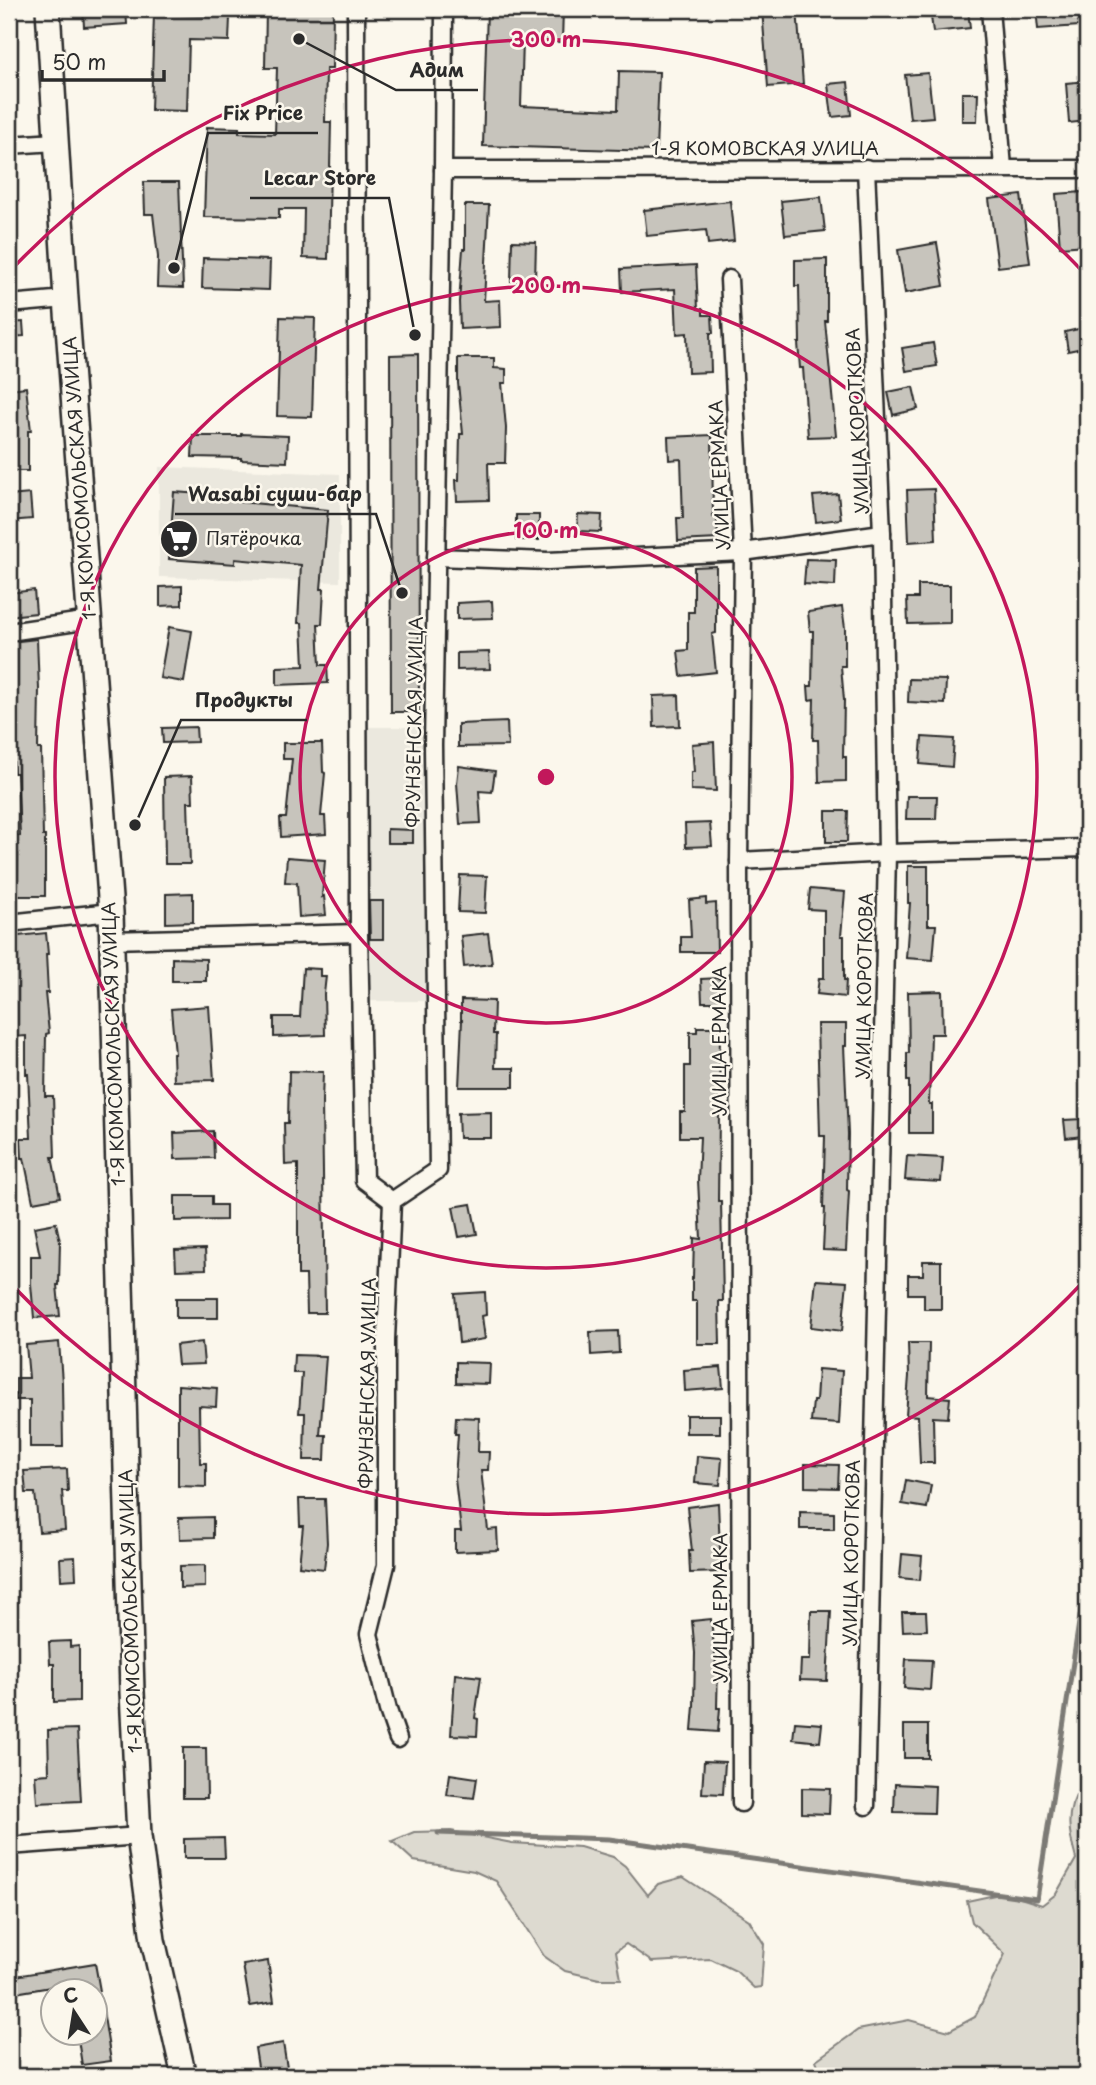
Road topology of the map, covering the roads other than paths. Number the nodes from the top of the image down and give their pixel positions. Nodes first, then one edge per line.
1 (48, 9) edge
2 (356, 9) edge
3 (444, 9) edge
4 (990, 9) edge
5 (57, 142) junction
6 (9, 145) edge
7 (866, 168) junction
8 (1003, 168) junction
9 (1087, 169) edge
10 (443, 170) junction
11 (729, 279) dead end
12 (66, 299) junction
13 (9, 304) edge
14 (882, 533) junction
15 (743, 552) junction
16 (436, 557) junction
17 (90, 620) junction
18 (9, 632) edge
19 (1087, 848) edge
20 (887, 853) junction
21 (739, 860) junction
22 (111, 912) junction
23 (9, 923) edge
24 (359, 933) junction
25 (112, 940) junction
26 (392, 1201) junction
27 (398, 1739) dead end
28 (741, 1803) dead end
29 (866, 1806) dead end
30 (139, 1836) junction
31 (9, 1846) edge
32 (184, 2076) edge

1 - 5 main road, 1-Я КОМСОМОЛЬСКАЯ УЛИЦА
2 - 24 street
3 - 10 street, ФРУНЗЕНСКАЯ УЛИЦА
4 - 8 street
5 - 6 street
5 - 12 main road, 1-Я КОМСОМОЛЬСКАЯ УЛИЦА
7 - 8 street, 1-Я КОМОВСКАЯ УЛИЦА
7 - 10 street, 1-Я КОМОВСКАЯ УЛИЦА
7 - 14 street, УЛИЦА КОРОТКОВА
8 - 9 street, 1-Я КОМОВСКАЯ УЛИЦА
10 - 16 street, ФРУНЗЕНСКАЯ УЛИЦА
11 - 15 street, УЛИЦА ЕРМАКА
12 - 13 street
12 - 17 main road, 1-Я КОМСОМОЛЬСКАЯ УЛИЦА
14 - 15 street
14 - 20 street, УЛИЦА КОРОТКОВА
15 - 16 street
15 - 21 street, УЛИЦА ЕРМАКА
16 - 26 street, ФРУНЗЕНСКАЯ УЛИЦА
17 - 18 street
17 - 22 main road, 1-Я КОМСОМОЛЬСКАЯ УЛИЦА
19 - 20 street
20 - 21 street
20 - 29 street, УЛИЦА КОРОТКОВА
21 - 28 street, УЛИЦА ЕРМАКА
22 - 23 street
22 - 25 main road, 1-Я КОМСОМОЛЬСКАЯ УЛИЦА
24 - 25 street
24 - 26 street
25 - 30 main road, 1-Я КОМСОМОЛЬСКАЯ УЛИЦА
26 - 27 street, ФРУНЗЕНСКАЯ УЛИЦА
30 - 31 street
30 - 32 main road, 1-Я КОМСОМОЛЬСКАЯ УЛИЦА

